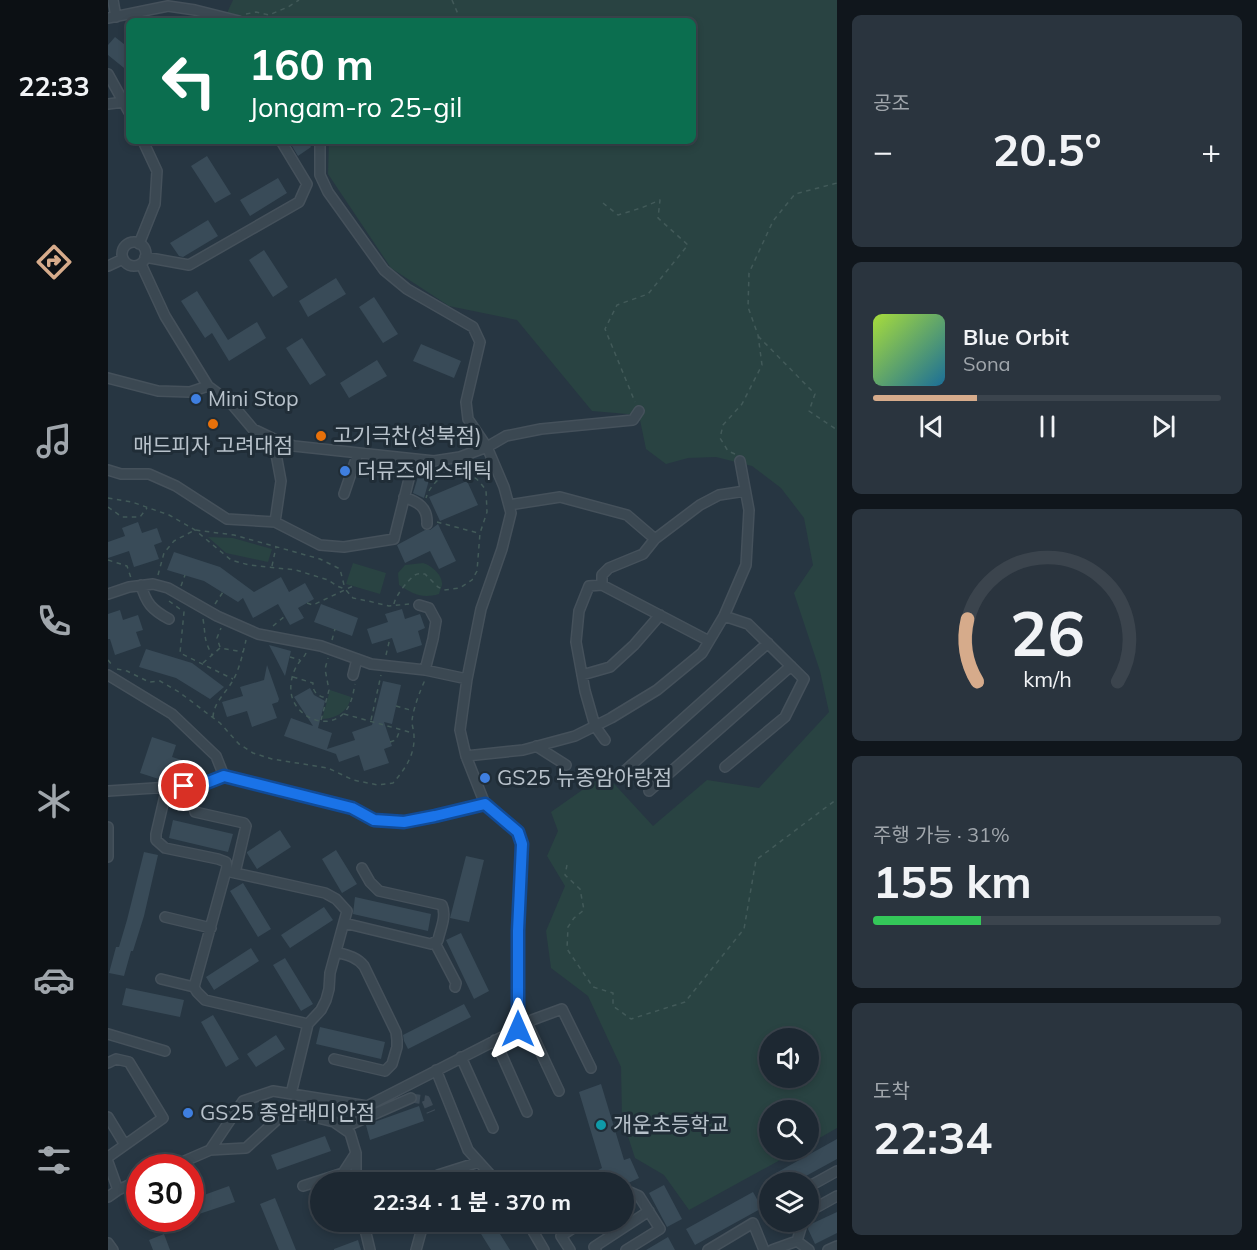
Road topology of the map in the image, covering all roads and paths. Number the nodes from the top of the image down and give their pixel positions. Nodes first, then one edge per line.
1 (113, 0) edge
2 (299, 0) edge
3 (452, 0) edge
4 (168, 3) edge
5 (197, 5) edge
6 (112, 17) edge
7 (241, 18) edge
8 (460, 18) edge
9 (108, 74) edge
10 (124, 102) junction
11 (108, 104) edge
12 (126, 106) edge
13 (144, 144) edge
14 (283, 144) edge
15 (320, 144) edge
16 (837, 183) edge
17 (603, 203) dead end
18 (139, 244) junction
19 (123, 259) junction
20 (143, 260) junction
21 (109, 264) edge
22 (758, 335) junction
23 (108, 378) edge
24 (208, 386) junction
25 (639, 411) joint
26 (837, 430) edge
27 (278, 441) junction
28 (487, 447) junction
29 (358, 453) junction
30 (414, 459) junction
31 (740, 462) joint
32 (108, 470) edge
33 (745, 491) junction
34 (344, 494) dead end
35 (404, 497) junction
36 (108, 498) edge
37 (509, 505) junction
38 (108, 507) edge
39 (148, 507) junction
40 (424, 508) junction
41 (427, 521) joint
42 (275, 522) junction
43 (195, 530) junction
44 (480, 533) junction
45 (656, 538) junction
46 (276, 547) junction
47 (108, 560) edge
48 (272, 567) junction
49 (185, 575) dead end
50 (137, 585) junction
51 (155, 585) junction
52 (602, 585) junction
53 (353, 586) dead end
54 (345, 589) junction
55 (179, 592) dead end
56 (223, 592) dead end
57 (108, 594) edge
58 (169, 601) dead end
59 (307, 603) dead end
60 (394, 604) junction
61 (416, 605) joint
62 (211, 610) dead end
63 (202, 614) dead end
64 (660, 615) junction
65 (285, 616) dead end
66 (724, 616) junction
67 (169, 619) dead end
68 (224, 621) dead end
69 (272, 627) dead end
70 (248, 629) junction
71 (335, 629) dead end
72 (390, 638) dead end
73 (709, 640) junction
74 (768, 643) junction
75 (330, 647) dead end
76 (220, 648) junction
77 (329, 651) dead end
78 (243, 652) junction
79 (212, 655) junction
80 (290, 657) dead end
81 (305, 657) dead end
82 (357, 659) junction
83 (108, 660) edge
84 (301, 661) junction
85 (202, 663) junction
86 (383, 666) junction
87 (791, 666) junction
88 (426, 670) junction
89 (108, 675) edge
90 (582, 675) junction
91 (293, 677) junction
92 (233, 679) junction
93 (354, 679) joint
94 (467, 679) junction
95 (327, 698) junction
96 (396, 706) dead end
97 (414, 711) junction
98 (344, 714) junction
99 (213, 718) junction
100 (321, 721) junction
101 (370, 721) junction
102 (595, 726) junction
103 (400, 730) junction
104 (414, 733) junction
105 (605, 740) dead end
106 (390, 742) dead end
107 (536, 746) junction
108 (466, 756) junction
109 (566, 765) dead end
110 (725, 768) dead end
111 (224, 776) junction
112 (619, 776) dead end
113 (168, 787) junction
114 (108, 791) edge
115 (649, 791) dead end
116 (837, 799) edge
117 (485, 804) junction
118 (195, 812) dead end
119 (108, 827) edge
120 (108, 854) edge
121 (567, 865) dead end
122 (362, 868) dead end
123 (230, 872) junction
124 (165, 917) dead end
125 (344, 923) junction
126 (210, 928) junction
127 (435, 943) junction
128 (336, 952) junction
129 (161, 979) dead end
130 (194, 987) junction
131 (454, 987) dead end
132 (527, 1023) junction
133 (308, 1024) junction
134 (518, 1029) junction
135 (108, 1034) edge
136 (495, 1040) junction
137 (165, 1051) dead end
138 (461, 1057) junction
139 (334, 1059) dead end
140 (108, 1063) edge
141 (591, 1068) dead end
142 (436, 1070) junction
143 (559, 1091) dead end
144 (291, 1094) junction
145 (411, 1098) dead end
146 (527, 1112) dead end
147 (108, 1117) edge
148 (343, 1128) junction
149 (494, 1128) dead end
150 (125, 1145) junction
151 (210, 1150) junction
152 (356, 1153) junction
153 (201, 1154) edge
154 (108, 1157) edge
155 (108, 1162) edge
156 (479, 1162) junction
157 (837, 1171) edge
158 (356, 1172) edge
159 (445, 1172) edge
160 (488, 1172) edge
161 (819, 1180) edge
162 (126, 1186) edge
163 (303, 1186) dead end
164 (118, 1190) junction
165 (634, 1194) edge
166 (837, 1196) edge
167 (108, 1197) edge
168 (819, 1206) edge
169 (649, 1211) junction
170 (366, 1232) edge
171 (421, 1232) edge
172 (534, 1232) edge
173 (567, 1232) edge
174 (800, 1232) edge
175 (797, 1241) junction
176 (108, 1243) edge
177 (837, 1245) edge
178 (112, 1250) edge
179 (370, 1250) edge
180 (416, 1250) edge
181 (544, 1250) edge
182 (570, 1250) edge
183 (596, 1250) edge
184 (626, 1250) edge
185 (708, 1250) edge
186 (764, 1250) edge
187 (772, 1250) edge
188 (809, 1250) edge
189 (828, 1250) edge

1 - 6 street
2 - 7 path
3 - 8 path
4 - 5 street
4 - 6 street
5 - 7 street
9 - 10 street
10 - 11 street
10 - 12 street
13 - 18 street
14 - 20 street
15 - 28 street
16 - 22 path
17 - 25 path
18 - 19 street
18 - 20 street
19 - 20 street
19 - 21 street
20 - 24 street
22 - 26 path
22 - 31 path
23 - 24 street
24 - 27 street
25 - 28 street
27 - 29 street
27 - 42 street
28 - 30 street
28 - 37 street
29 - 30 street
29 - 34 street
30 - 35 street
31 - 33 street
32 - 42 street
33 - 45 street
33 - 66 street
35 - 40 street
35 - 42 street
36 - 39 path
37 - 45 street
37 - 94 street
38 - 39 path
39 - 43 path
40 - 41 street
40 - 44 path
41 - 44 path
43 - 46 path
43 - 48 path
43 - 51 path
44 - 60 path
45 - 52 street
46 - 48 path
46 - 54 path
47 - 50 path
48 - 54 path
49 - 55 path
50 - 51 street
50 - 57 street
50 - 67 street
51 - 70 street
52 - 64 street
52 - 90 street
53 - 54 path
54 - 59 path
54 - 60 path
56 - 62 path
58 - 85 path
60 - 61 path
61 - 88 street
63 - 79 path
64 - 73 street
64 - 90 street
65 - 69 path
66 - 73 street
66 - 74 street
68 - 76 path
70 - 78 path
70 - 82 street
71 - 75 path
72 - 86 path
73 - 102 street
74 - 87 street
74 - 112 street
76 - 78 path
76 - 79 path
77 - 95 path
78 - 92 path
79 - 85 path
80 - 84 path
81 - 84 path
82 - 86 street
82 - 93 street
83 - 99 path
84 - 91 path
85 - 92 path
86 - 88 street
86 - 101 path
87 - 110 street
87 - 115 street
88 - 94 street
88 - 97 path
89 - 111 street
90 - 102 street
91 - 95 path
91 - 100 path
92 - 99 path
93 - 98 path
94 - 108 street
95 - 100 path
96 - 97 path
97 - 104 path
98 - 100 path
98 - 101 path
99 - 104 path
101 - 103 path
102 - 105 street
102 - 107 street
103 - 104 path
103 - 106 path
107 - 108 street
107 - 109 street
108 - 117 street
111 - 113 street
111 - 117 street
113 - 114 street
113 - 123 street
116 - 121 path
117 - 134 street
118 - 123 street
119 - 120 street
122 - 127 street
123 - 125 street
123 - 126 street
124 - 126 street
125 - 127 street
125 - 128 street
126 - 130 street
127 - 131 street
128 - 133 street
128 - 139 street
129 - 130 street
130 - 133 street
132 - 134 street
132 - 141 street
132 - 143 street
133 - 144 street
134 - 136 street
135 - 137 street
136 - 138 street
136 - 146 street
138 - 142 street
138 - 149 street
140 - 150 street
142 - 144 street
142 - 156 street
144 - 151 street
145 - 148 street
147 - 150 street
148 - 151 street
148 - 152 street
150 - 154 street
151 - 153 street
152 - 158 street
152 - 163 street
155 - 164 street
156 - 159 street
156 - 160 street
157 - 161 street
162 - 164 street
164 - 167 street
165 - 169 street
166 - 168 street
169 - 183 street
169 - 184 street
170 - 179 street
171 - 180 street
172 - 181 street
173 - 182 street
174 - 175 street
175 - 187 street
175 - 188 street
176 - 178 street
177 - 189 street
185 - 186 street

